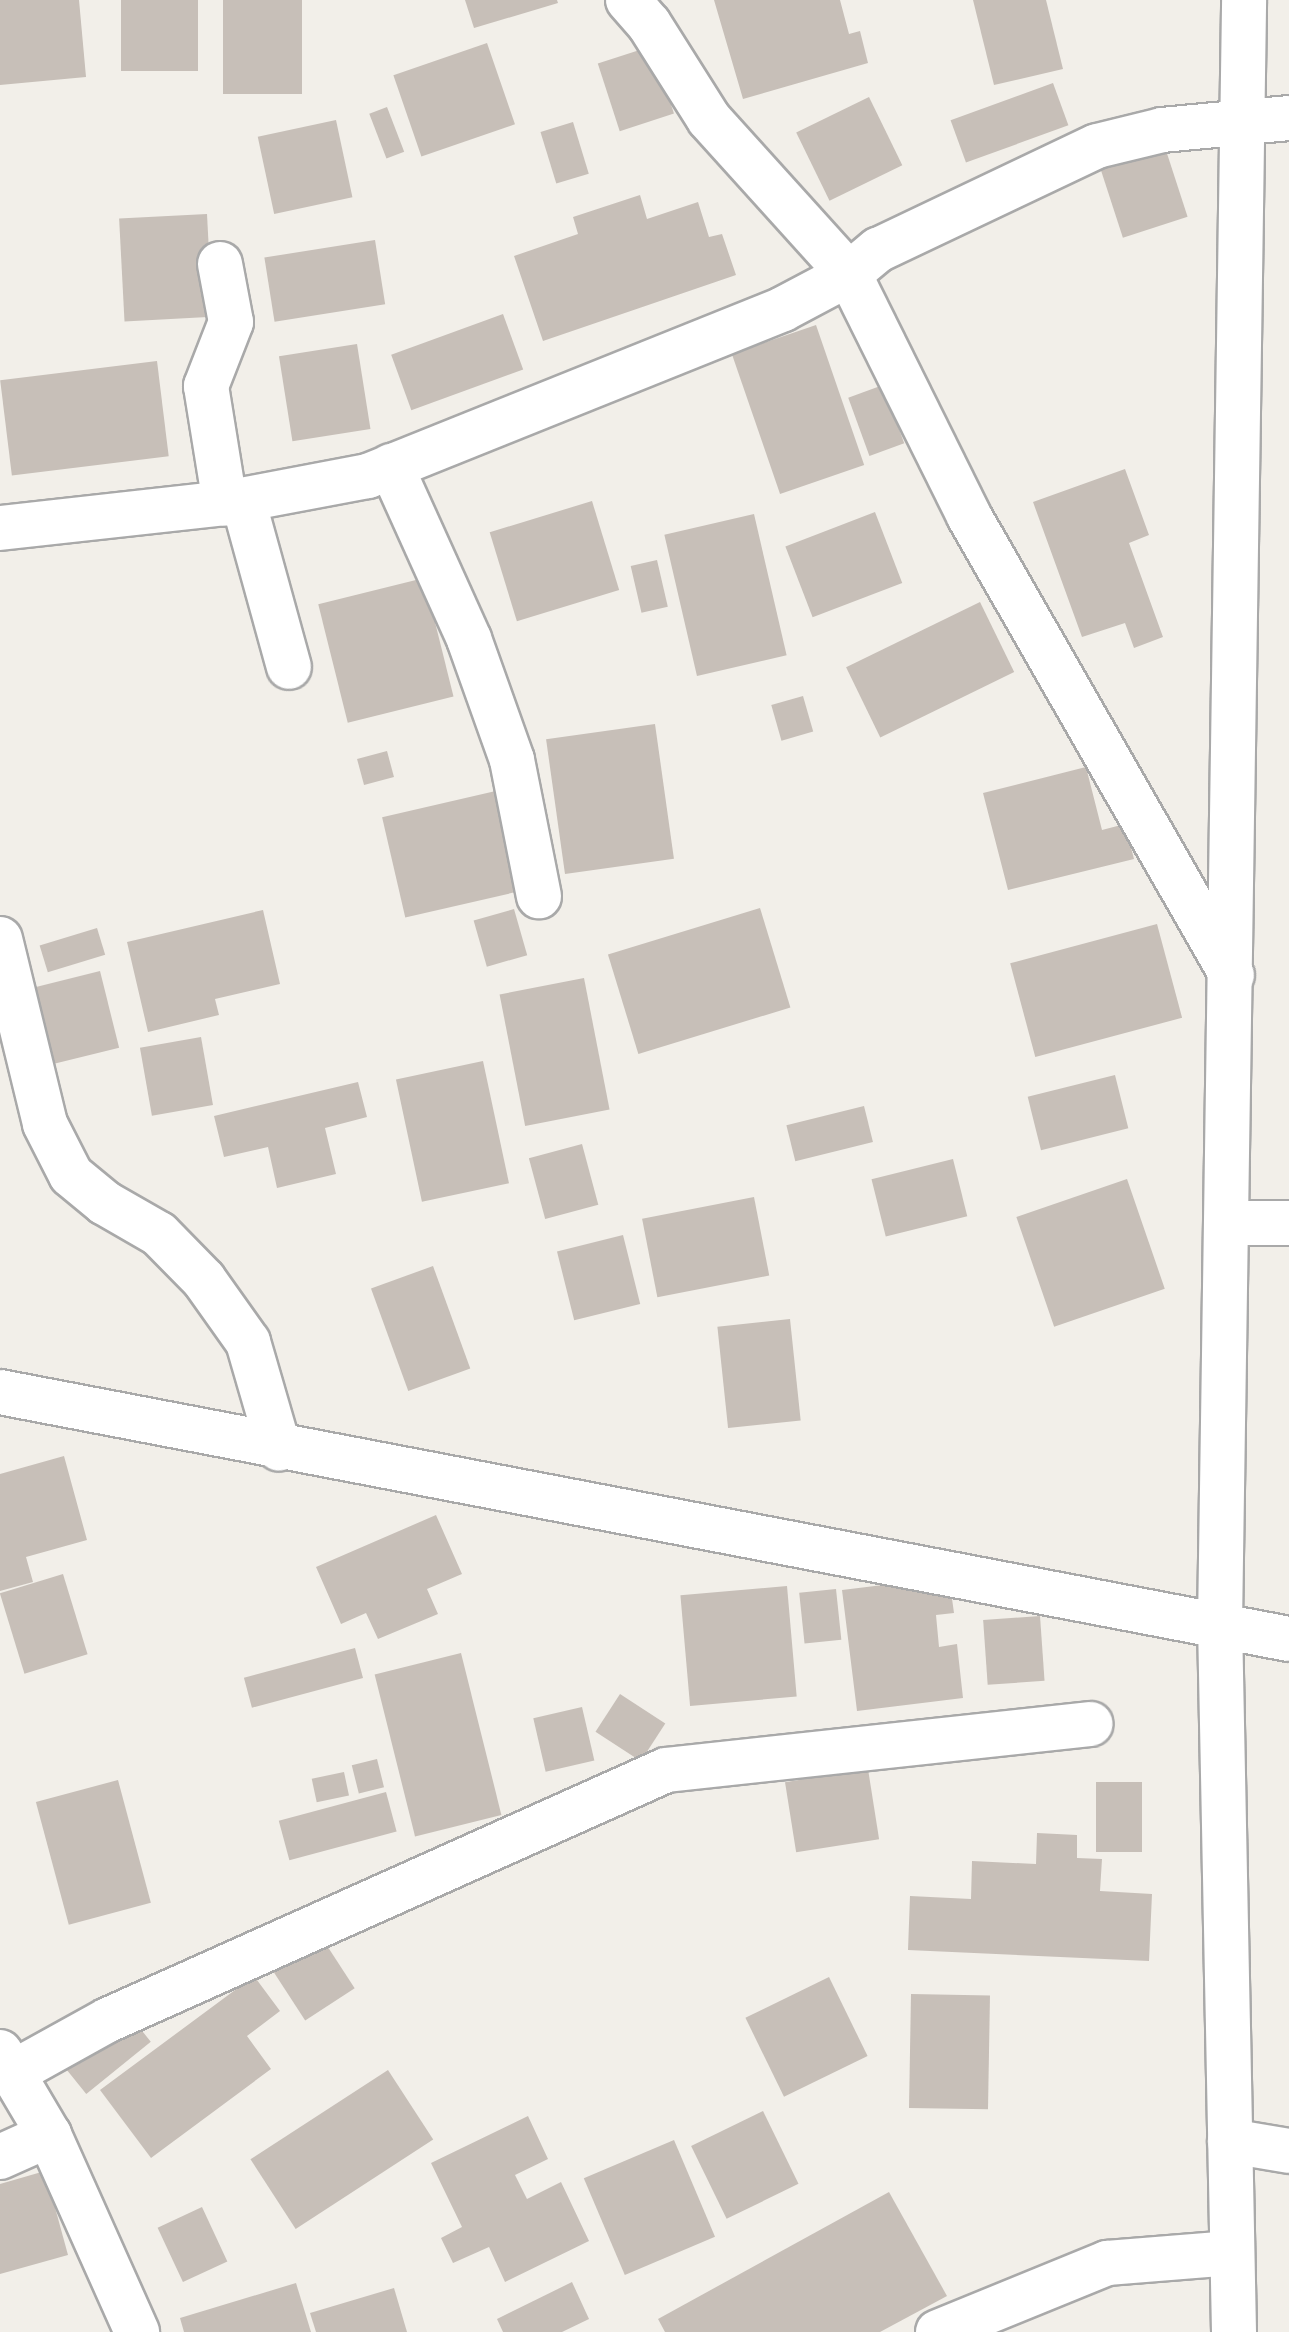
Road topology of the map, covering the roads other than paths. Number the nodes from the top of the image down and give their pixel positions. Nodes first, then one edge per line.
1 (628, 0) edge
2 (1244, 0) edge
3 (1289, 118) edge
4 (1243, 120) junction
5 (220, 264) dead end
6 (849, 274) junction
7 (391, 466) junction
8 (234, 502) junction
9 (0, 528) edge
10 (289, 667) dead end
11 (539, 896) dead end
12 (0, 939) edge
13 (1232, 975) junction
14 (1227, 1223) junction
15 (1289, 1223) edge
16 (0, 1392) edge
17 (279, 1449) junction
18 (1220, 1625) junction
19 (1289, 1639) edge
20 (1091, 1724) dead end
21 (7, 2062) edge
22 (49, 2135) junction
23 (1230, 2141) junction
24 (1289, 2151) edge
25 (0, 2157) edge
26 (1232, 2253) junction
27 (137, 2332) edge
28 (938, 2332) edge
29 (1234, 2332) edge

1 - 6 street
2 - 4 street
3 - 4 street
4 - 6 street
4 - 13 street
5 - 8 street
6 - 7 street
6 - 13 street
7 - 8 street
7 - 11 street
8 - 9 street
8 - 10 street
12 - 17 street
13 - 14 street
14 - 15 street
14 - 18 street
16 - 17 street
17 - 18 street
18 - 19 street
18 - 23 street
20 - 21 street
21 - 22 street
22 - 25 street
22 - 27 street
23 - 24 street
23 - 26 street
26 - 28 street
26 - 29 street

